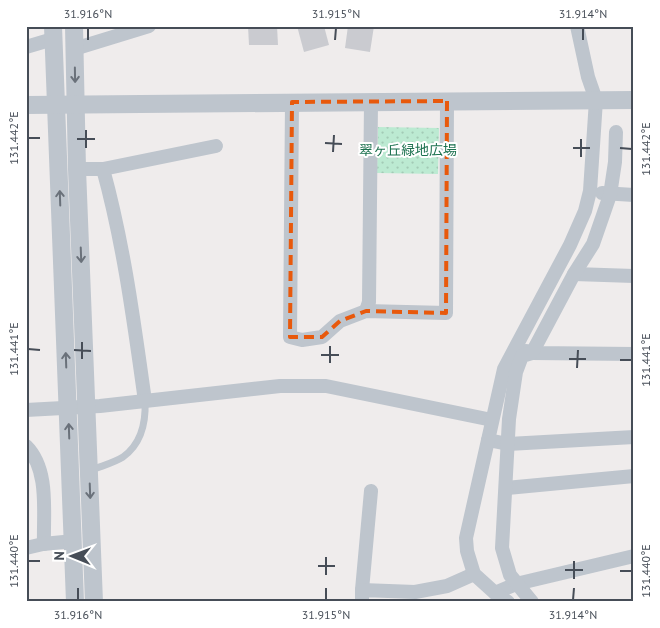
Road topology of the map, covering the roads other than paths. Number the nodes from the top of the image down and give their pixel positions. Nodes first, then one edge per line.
1 (74, 26) edge
2 (149, 26) edge
3 (577, 26) edge
4 (53, 33) edge
5 (26, 47) edge
6 (74, 48) junction
7 (596, 100) junction
8 (634, 100) edge
9 (447, 101) junction
10 (292, 102) junction
11 (371, 102) junction
12 (76, 104) junction
13 (26, 105) edge
14 (57, 105) junction
15 (616, 132) dead end
16 (216, 146) dead end
17 (77, 169) junction
18 (103, 169) junction
19 (590, 191) junction
20 (610, 195) junction
21 (634, 195) edge
22 (574, 274) junction
23 (634, 276) edge
24 (366, 310) junction
25 (515, 348) junction
26 (532, 352) junction
27 (634, 354) edge
28 (145, 401) junction
29 (87, 407) junction
30 (68, 409) junction
31 (26, 410) edge
32 (492, 420) junction
33 (634, 437) edge
34 (488, 440) junction
35 (508, 444) junction
36 (26, 446) edge
37 (97, 468) dead end
38 (634, 476) edge
39 (507, 488) junction
40 (371, 491) dead end
41 (74, 541) junction
42 (44, 544) junction
43 (26, 548) edge
44 (634, 556) edge
45 (474, 574) junction
46 (516, 584) junction
47 (495, 593) junction
48 (362, 596) edge
49 (76, 602) edge
50 (94, 602) edge
51 (508, 602) edge
52 (532, 602) edge

1 - 6 street
2 - 6 street
3 - 7 street
4 - 5 street
4 - 14 street
6 -> 12 street
7 - 8 street
7 - 9 street
7 - 19 street
9 - 11 street
9 - 24 street
10 - 11 street
10 - 12 street
10 - 24 street
11 - 24 street
12 - 14 street
12 - 17 street
13 - 14 street
30 -> 14 street
15 - 20 street
16 - 18 street
17 - 18 street
17 -> 29 street
18 - 28 street
19 - 20 street
19 - 25 street
20 - 21 street
20 - 22 street
22 - 23 street
22 - 26 street
25 - 26 street
25 - 32 street
26 - 27 street
26 - 35 street
28 - 29 street
28 - 32 street
28 - 37 lane
29 - 30 street
29 -> 50 street
30 - 31 street
41 -> 30 street
32 - 34 street
33 - 35 street
34 - 35 street
34 - 45 street
35 - 39 street
36 - 42 street
38 - 39 street
39 - 46 street
40 - 48 street
41 - 42 street
41 - 49 street
42 - 43 street
44 - 46 street
45 - 47 street
45 - 48 street
46 - 47 street
46 - 52 street
47 - 51 street

